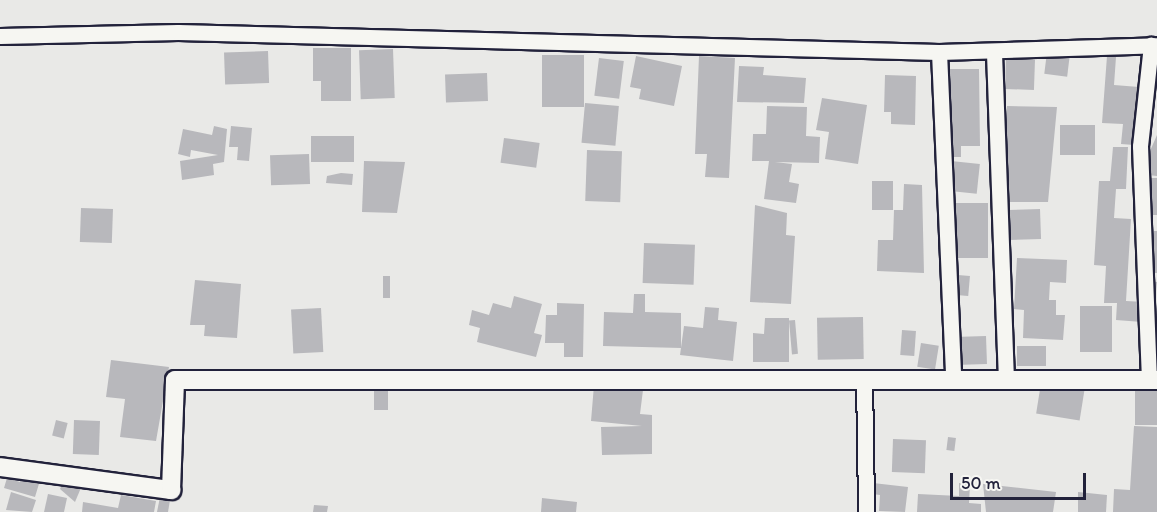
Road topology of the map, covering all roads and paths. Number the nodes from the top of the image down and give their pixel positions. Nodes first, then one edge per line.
1 (0, 36) edge
2 (1154, 45) edge
3 (939, 52) junction
4 (994, 53) junction
5 (864, 378) junction
6 (953, 378) junction
7 (1006, 378) junction
8 (1153, 380) edge
9 (0, 467) edge
10 (866, 512) edge

1 - 3 street
2 - 4 street
2 - 8 street
3 - 4 street
3 - 6 street
4 - 7 street
5 - 6 street
5 - 9 street
5 - 10 street
6 - 7 street
7 - 8 street

